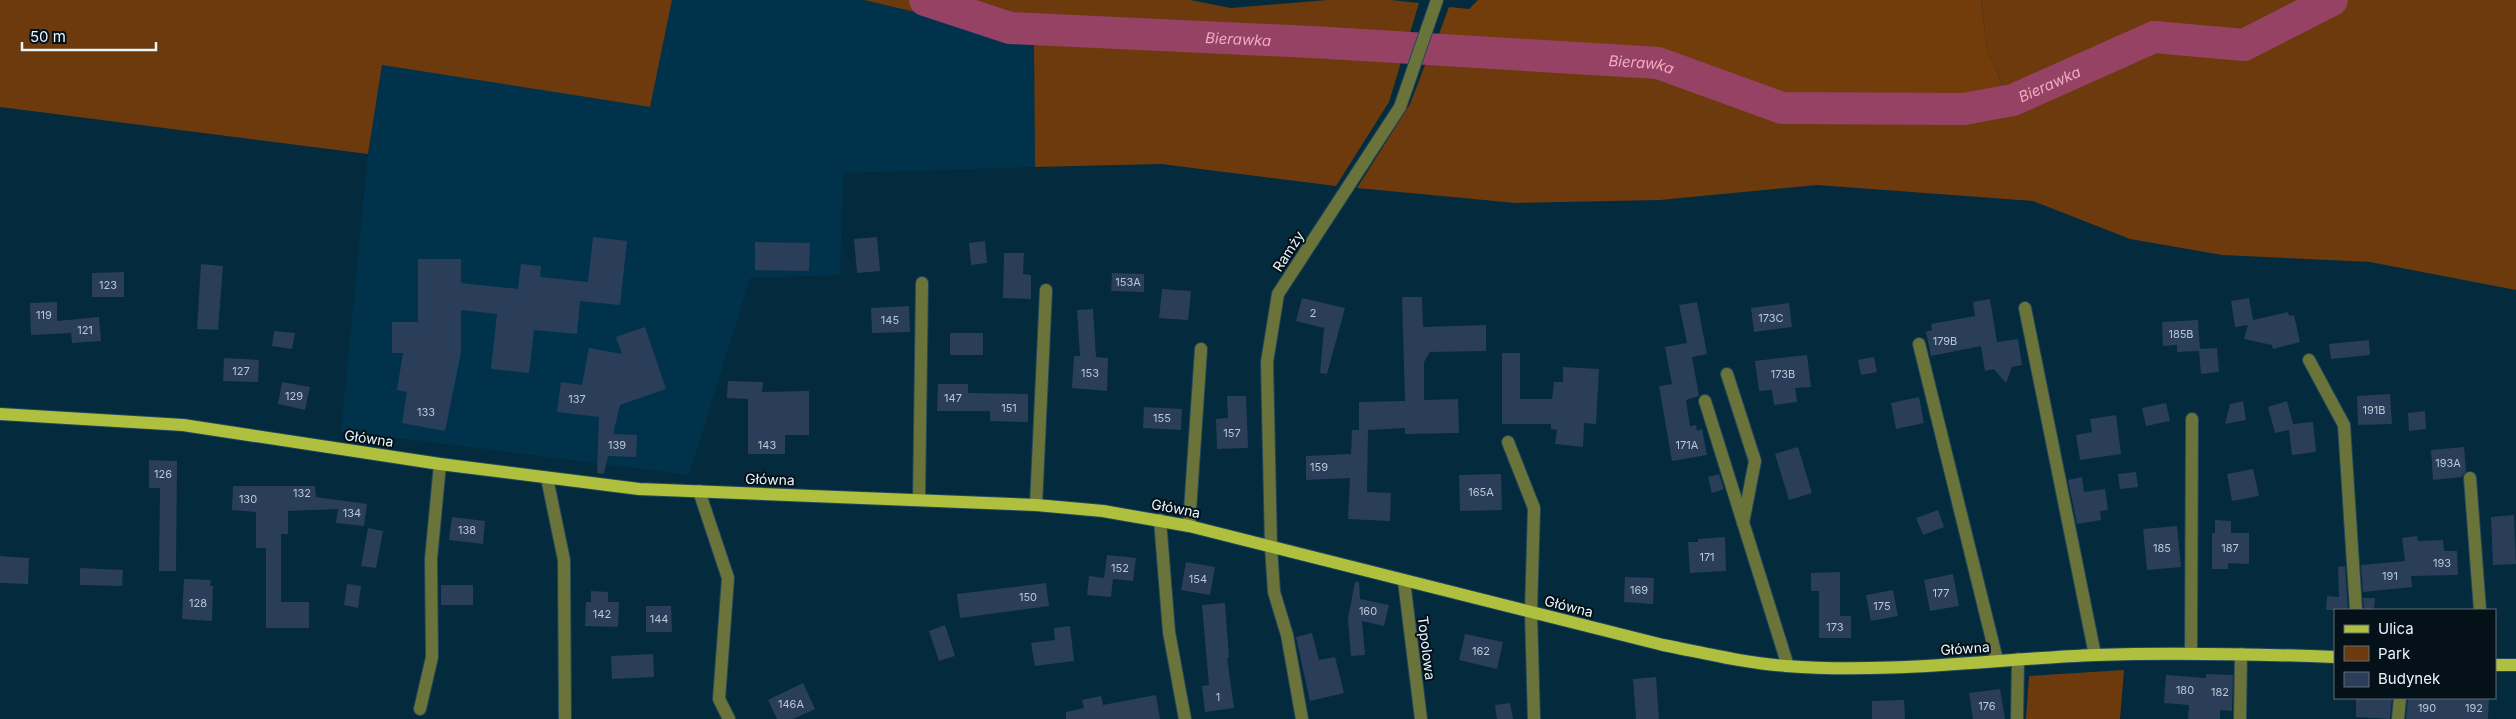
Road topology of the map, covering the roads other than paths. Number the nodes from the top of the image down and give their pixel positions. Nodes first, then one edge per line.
1 (1437, 0) edge
2 (922, 283) dead end
3 (1046, 290) dead end
4 (2025, 308) dead end
5 (1919, 344) dead end
6 (1202, 348) dead end
7 (2309, 360) dead end
8 (1727, 374) dead end
9 (1704, 401) dead end
10 (0, 414) edge
11 (2192, 419) dead end
12 (1508, 442) dead end
13 (440, 464) junction
14 (547, 478) junction
15 (2470, 478) dead end
16 (699, 491) junction
17 (919, 500) junction
18 (1036, 505) junction
19 (1160, 520) junction
20 (1742, 523) junction
21 (1189, 526) junction
22 (1271, 547) junction
23 (1404, 581) junction
24 (2356, 609) edge
25 (2480, 609) edge
26 (1531, 612) junction
27 (2191, 652) junction
28 (2241, 654) junction
29 (2095, 655) junction
30 (2334, 657) edge
31 (2018, 659) junction
32 (1997, 660) junction
33 (2496, 665) edge
34 (1788, 666) junction
35 (2516, 666) edge
36 (2400, 699) edge
37 (420, 709) dead end
38 (565, 719) edge
39 (729, 719) edge
40 (1185, 719) edge
41 (1302, 719) edge
42 (1421, 719) edge
43 (1534, 719) edge
44 (2017, 719) edge
45 (2240, 719) edge
46 (2398, 719) edge

1 - 22 street, Ramży
2 - 17 street
3 - 18 street
4 - 29 street
5 - 32 street
6 - 21 street
7 - 24 street
8 - 20 street
9 - 20 street
10 - 13 main road, Główna
11 - 27 street
12 - 26 street
13 - 14 main road, Główna
13 - 37 street
14 - 16 main road, Główna
14 - 38 street
15 - 25 street
16 - 17 main road, Główna
16 - 39 street
17 - 18 main road, Główna
18 - 19 main road, Główna
19 - 21 main road, Główna
19 - 40 street
20 - 34 street
21 - 22 main road, Główna
22 - 23 main road, Główna
22 - 41 street, Ramży
23 - 26 main road, Główna
23 - 42 street, Topolowa
26 - 34 main road, Główna
26 - 43 street
27 - 28 main road, Główna
27 - 29 main road, Główna
28 - 30 main road, Główna
28 - 45 street
29 - 31 main road, Główna
31 - 32 main road, Główna
31 - 44 street
32 - 34 main road, Główna
33 - 35 main road
36 - 46 street

